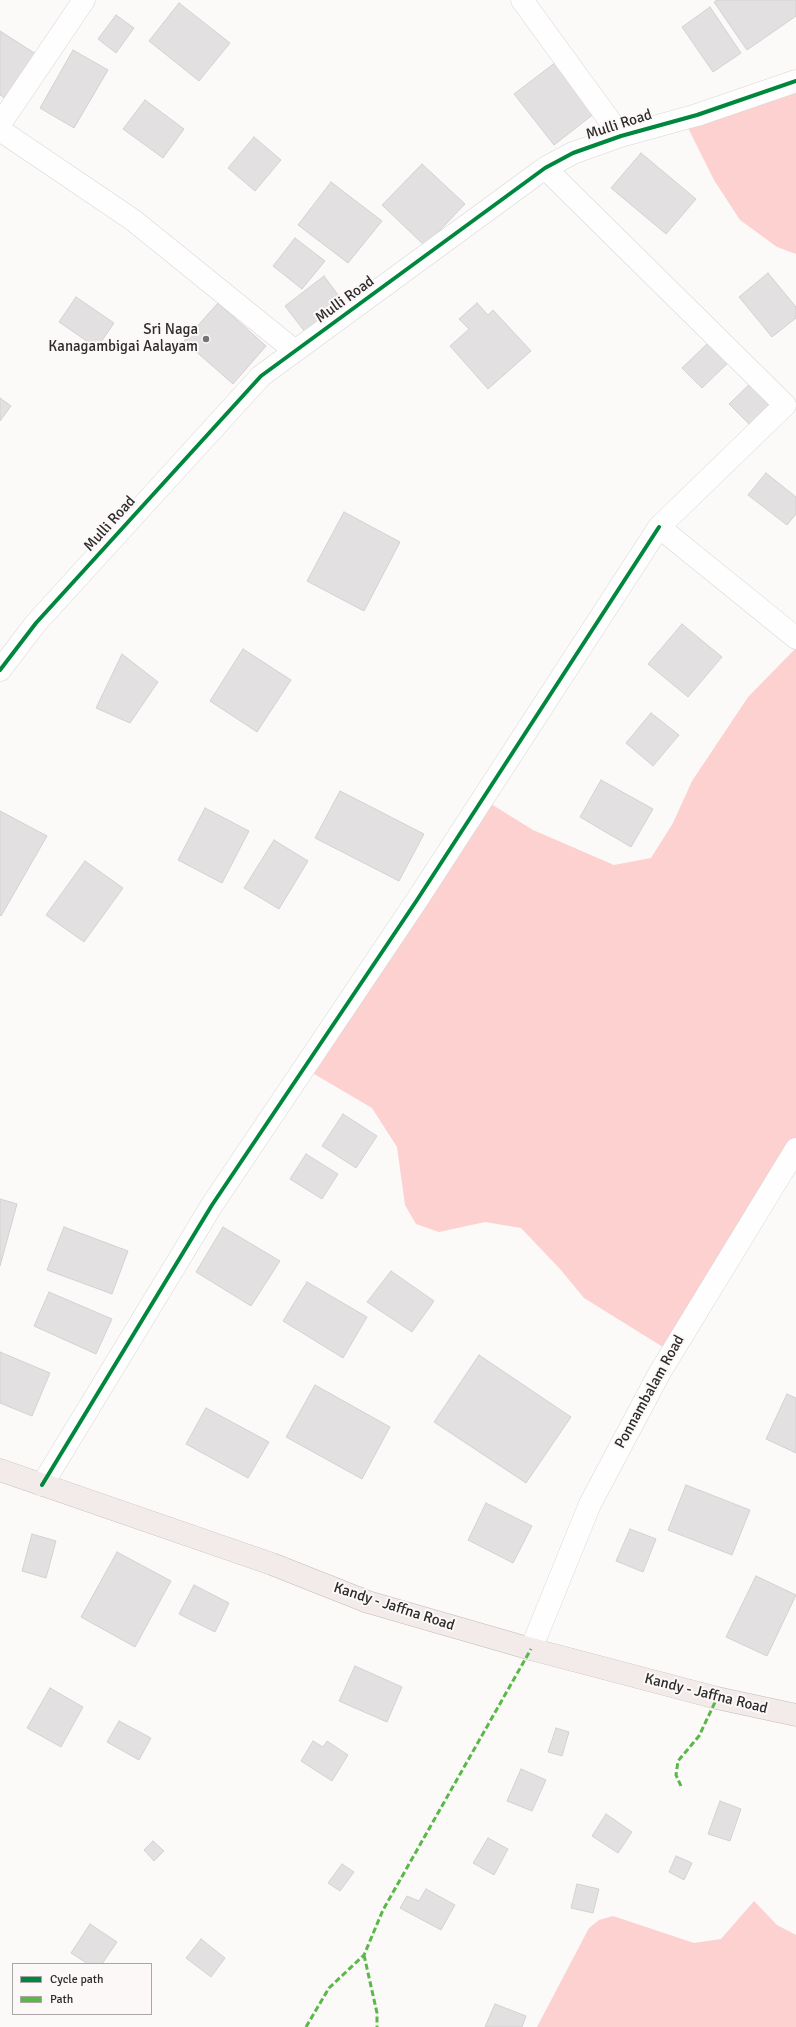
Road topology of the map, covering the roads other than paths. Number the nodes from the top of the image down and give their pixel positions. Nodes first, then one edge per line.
1 (84, 0) edge
2 (522, 0) edge
3 (796, 81) edge
4 (0, 124) edge
5 (0, 130) edge
6 (621, 136) junction
7 (545, 168) junction
8 (295, 351) junction
9 (659, 528) junction
10 (796, 638) edge
11 (0, 670) edge
12 (796, 1149) edge
13 (0, 1470) edge
14 (42, 1485) junction
15 (531, 1649) junction
16 (796, 1715) edge

1 - 4 street
2 - 6 street
3 - 6 street, Mulli Road
5 - 8 street
6 - 7 street, Mulli Road
7 - 8 street, Mulli Road
7 - 9 street
8 - 11 street, Mulli Road
9 - 10 street
9 - 14 street
12 - 15 street, Ponnambalam Road
13 - 14 highway, Kandy - Jaffna Road
14 - 15 highway, Kandy - Jaffna Road
15 - 16 highway, Kandy - Jaffna Road

